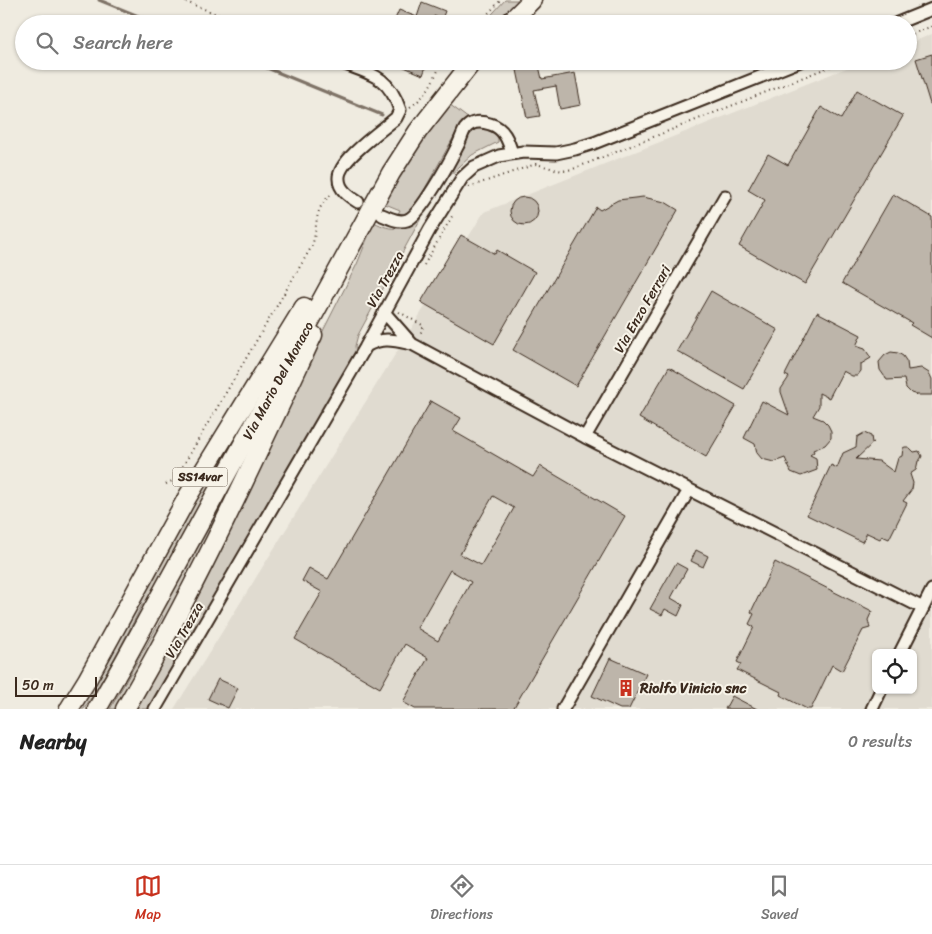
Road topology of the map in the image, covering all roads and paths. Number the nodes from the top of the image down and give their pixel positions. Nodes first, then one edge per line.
1 (181, 0) edge
2 (501, 0) edge
3 (532, 0) edge
4 (932, 9) edge
5 (219, 15) edge
6 (487, 15) edge
7 (517, 15) edge
8 (917, 15) edge
9 (932, 26) edge
10 (917, 32) edge
11 (358, 70) edge
12 (439, 70) edge
13 (466, 70) edge
14 (777, 70) edge
15 (821, 70) edge
16 (400, 110) junction
17 (512, 153) junction
18 (341, 187) junction
19 (470, 187) dead end
20 (725, 196) dead end
21 (358, 202) dead end
22 (455, 212) dead end
23 (382, 214) dead end
24 (346, 253) junction
25 (422, 270) dead end
26 (398, 311) dead end
27 (384, 312) junction
28 (378, 324) junction
29 (396, 326) junction
30 (396, 341) junction
31 (413, 345) junction
32 (366, 346) junction
33 (585, 437) junction
34 (166, 484) dead end
35 (689, 490) junction
36 (932, 590) edge
37 (923, 608) junction
38 (902, 649) edge
39 (879, 694) edge
40 (69, 709) edge
41 (97, 709) edge
42 (125, 709) edge
43 (155, 709) edge
44 (563, 709) edge
45 (872, 709) edge

1 - 5 path
2 - 6 path
3 - 7 highway
4 - 8 street
9 - 10 path
11 - 16 street
12 - 16 path
13 - 24 highway, Via Mario Del Monaco
14 - 17 street, Via Trezza
15 - 19 path
16 - 18 street
17 - 23 street
17 - 27 street, Via Trezza
18 - 21 street
18 - 34 path
20 - 33 street, Via Enzo Ferrari
22 - 25 path
24 - 40 highway, SS14var
24 - 41 highway, Via Mario Del Monaco
24 - 42 highway, SS14var
26 - 31 path
27 - 28 street, Via Trezza
27 - 29 street
28 - 29 street
28 - 30 street
28 - 32 street, Via Trezza
29 - 31 street
30 - 31 street
30 - 32 street
31 - 33 street
32 - 43 street, Via Trezza
33 - 35 street
35 - 37 street
35 - 44 street
36 - 37 street
37 - 38 street
39 - 45 street

